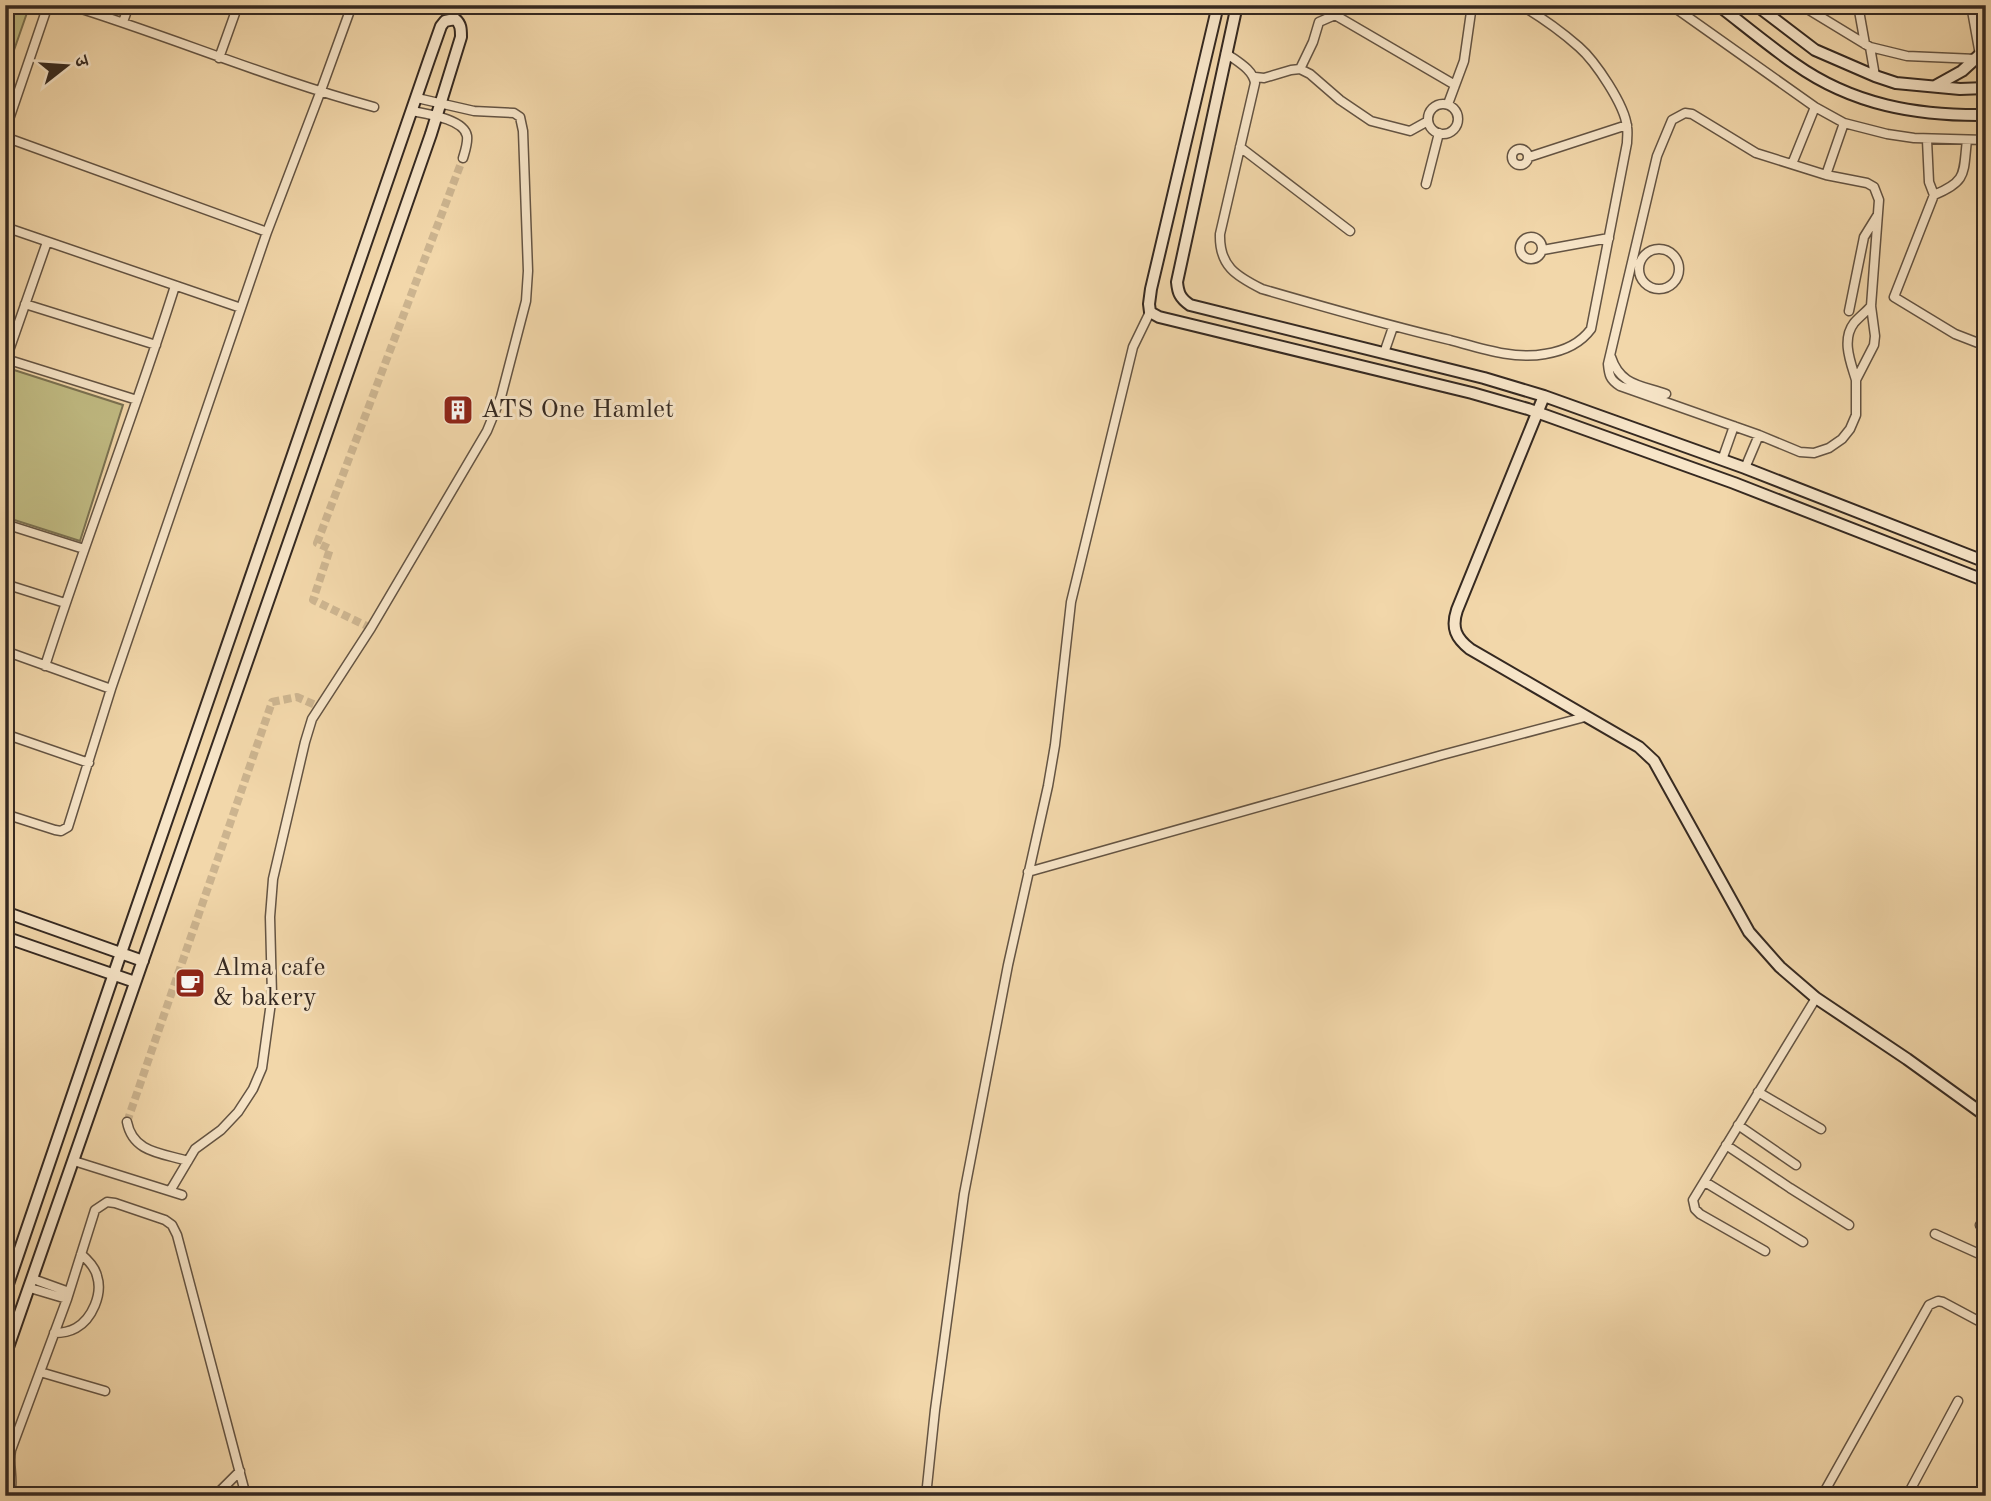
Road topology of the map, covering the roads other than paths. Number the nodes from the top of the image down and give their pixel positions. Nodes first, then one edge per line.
1 (48, 5) edge
2 (69, 5) edge
3 (129, 5) edge
4 (238, 5) edge
5 (352, 5) edge
6 (1219, 5) edge
7 (1237, 5) edge
8 (1472, 5) edge
9 (1521, 5) edge
10 (1671, 5) edge
11 (1718, 5) edge
12 (1756, 5) edge
13 (1801, 5) edge
14 (1858, 5) edge
15 (1970, 5) edge
16 (123, 22) junction
17 (1868, 46) junction
18 (1226, 53) junction
19 (1980, 55) edge
20 (219, 58) junction
21 (1300, 69) junction
22 (1875, 76) junction
23 (1255, 77) junction
24 (1455, 85) junction
25 (1935, 86) junction
26 (1986, 88) edge
27 (320, 93) junction
28 (417, 98) junction
29 (441, 103) junction
30 (1448, 104) junction
31 (374, 107) dead end
32 (1815, 107) junction
33 (412, 111) junction
34 (1986, 115) edge
35 (437, 117) junction
36 (1428, 121) junction
37 (1844, 123) junction
38 (1627, 125) junction
39 (5, 131) edge
40 (1439, 133) junction
41 (5, 137) edge
42 (1927, 140) junction
43 (1967, 140) junction
44 (1986, 140) edge
45 (1240, 147) junction
46 (1529, 157) dead end
47 (463, 158) tunnel mouth
48 (1792, 164) junction
49 (1826, 174) junction
50 (1426, 184) dead end
51 (1934, 195) junction
52 (1878, 214) junction
53 (5, 228) edge
54 (1350, 231) dead end
55 (267, 232) junction
56 (1609, 237) junction
57 (47, 242) junction
58 (1635, 248) junction
59 (1542, 250) dead end
60 (1646, 254) junction
61 (1640, 276) junction
62 (1628, 279) junction
63 (175, 286) junction
64 (25, 304) junction
65 (1871, 306) junction
66 (242, 308) junction
67 (1849, 312) dead end
68 (1150, 313) junction
69 (1393, 327) junction
70 (156, 345) junction
71 (1986, 346) edge
72 (1384, 353) junction
73 (1610, 355) junction
74 (6, 361) edge
75 (1856, 380) junction
76 (1666, 394) dead end
77 (1544, 396) junction
78 (137, 401) junction
79 (1534, 421) junction
80 (1734, 426) junction
81 (1759, 435) junction
82 (1722, 460) junction
83 (1745, 468) junction
84 (5, 524) edge
85 (84, 549) junction
86 (1986, 562) edge
87 (1986, 580) edge
88 (5, 584) edge
89 (65, 603) junction
90 (5, 651) edge
91 (45, 666) junction
92 (111, 689) junction
93 (1585, 717) junction
94 (5, 734) edge
95 (89, 763) junction
96 (5, 814) edge
97 (1028, 872) junction
98 (5, 912) edge
99 (5, 937) edge
100 (121, 953) junction
101 (143, 961) junction
102 (114, 975) junction
103 (135, 982) junction
104 (1816, 998) junction
105 (1758, 1092) junction
106 (1986, 1116) edge
107 (127, 1122) dead end
108 (1738, 1125) junction
109 (1821, 1129) dead end
110 (1727, 1145) junction
111 (74, 1161) junction
112 (188, 1161) junction
113 (1796, 1165) dead end
114 (1705, 1182) junction
115 (170, 1191) junction
116 (182, 1195) dead end
117 (1849, 1225) dead end
118 (1935, 1234) dead end
119 (1803, 1242) dead end
120 (1765, 1251) dead end
121 (81, 1254) junction
122 (1986, 1257) edge
123 (10, 1264) edge
124 (31, 1283) junction
125 (5, 1293) edge
126 (68, 1296) junction
127 (1986, 1325) edge
128 (54, 1333) junction
129 (5, 1356) edge
130 (40, 1372) junction
131 (105, 1391) dead end
132 (1958, 1401) dead end
133 (240, 1471) junction
134 (10, 1496) edge
135 (218, 1496) edge
136 (246, 1496) edge
137 (926, 1496) edge
138 (1822, 1496) edge
139 (1907, 1496) edge

1 - 39 street
2 - 16 street
3 - 16 street
4 - 20 street
5 - 27 street
6 - 68 street
7 - 18 street
8 - 24 street
9 - 38 street
10 - 32 street
11 - 34 street
12 - 22 street
13 - 17 street
14 - 17 street
15 - 19 street
16 - 20 street
17 - 19 street
17 - 22 street
18 - 23 street
18 - 72 street
19 - 25 street
20 - 27 street
21 - 23 street
21 - 24 street
21 - 36 street
22 - 25 street
23 - 45 street
24 - 30 street
25 - 26 street
27 - 31 street
27 - 55 street
28 - 29 street
28 - 29 street
28 - 33 street
29 - 35 street
29 - 112 street
30 - 36 street
30 - 40 street
32 - 37 street
32 - 48 street
33 - 35 street
33 - 100 street
35 - 47 street
35 - 101 street
36 - 40 street
37 - 42 street
37 - 49 street
38 - 46 street
38 - 56 street
40 - 50 street
41 - 55 street
42 - 43 street
42 - 51 street
43 - 44 street
43 - 51 street
45 - 54 street
45 - 69 street
48 - 49 street
48 - 58 street
49 - 52 street
51 - 71 street
52 - 65 street
52 - 67 street
53 - 57 street
55 - 66 street
56 - 59 street
56 - 69 street
57 - 63 street
57 - 64 street
58 - 60 street
58 - 62 street
60 - 61 street
60 - 61 street
61 - 62 street
62 - 73 street
63 - 66 street
63 - 70 street
64 - 70 street
64 - 74 street
65 - 75 street
65 - 75 street
66 - 92 street
68 - 79 street
68 - 97 street
69 - 72 street
70 - 78 street
72 - 77 street
73 - 76 street
73 - 80 street
74 - 78 street
75 - 81 street
77 - 79 street
77 - 82 street
78 - 85 street
79 - 87 street
79 - 93 street
80 - 81 street
80 - 82 street
81 - 83 street
82 - 83 street
83 - 86 street
84 - 85 street
85 - 89 street
88 - 89 street
89 - 91 street
90 - 91 street
91 - 92 street
92 - 95 street
93 - 97 street
93 - 104 street
94 - 95 street
95 - 96 street
97 - 137 street
98 - 100 street
99 - 102 street
100 - 101 street
100 - 102 street
101 - 103 street
102 - 103 street
102 - 123 street
103 - 111 street
104 - 105 street
104 - 106 street
105 - 108 street
105 - 109 street
107 - 112 street
108 - 110 street
108 - 113 street
110 - 114 street
110 - 117 street
111 - 115 street
111 - 124 street
112 - 115 street
114 - 119 street
114 - 120 street
115 - 116 street
118 - 122 street
121 - 126 street
121 - 128 street
121 - 133 street
123 - 125 street
124 - 126 street
124 - 129 street
126 - 128 street
127 - 138 street
128 - 130 street
130 - 131 street
130 - 134 street
132 - 139 street
133 - 135 street
133 - 136 street

